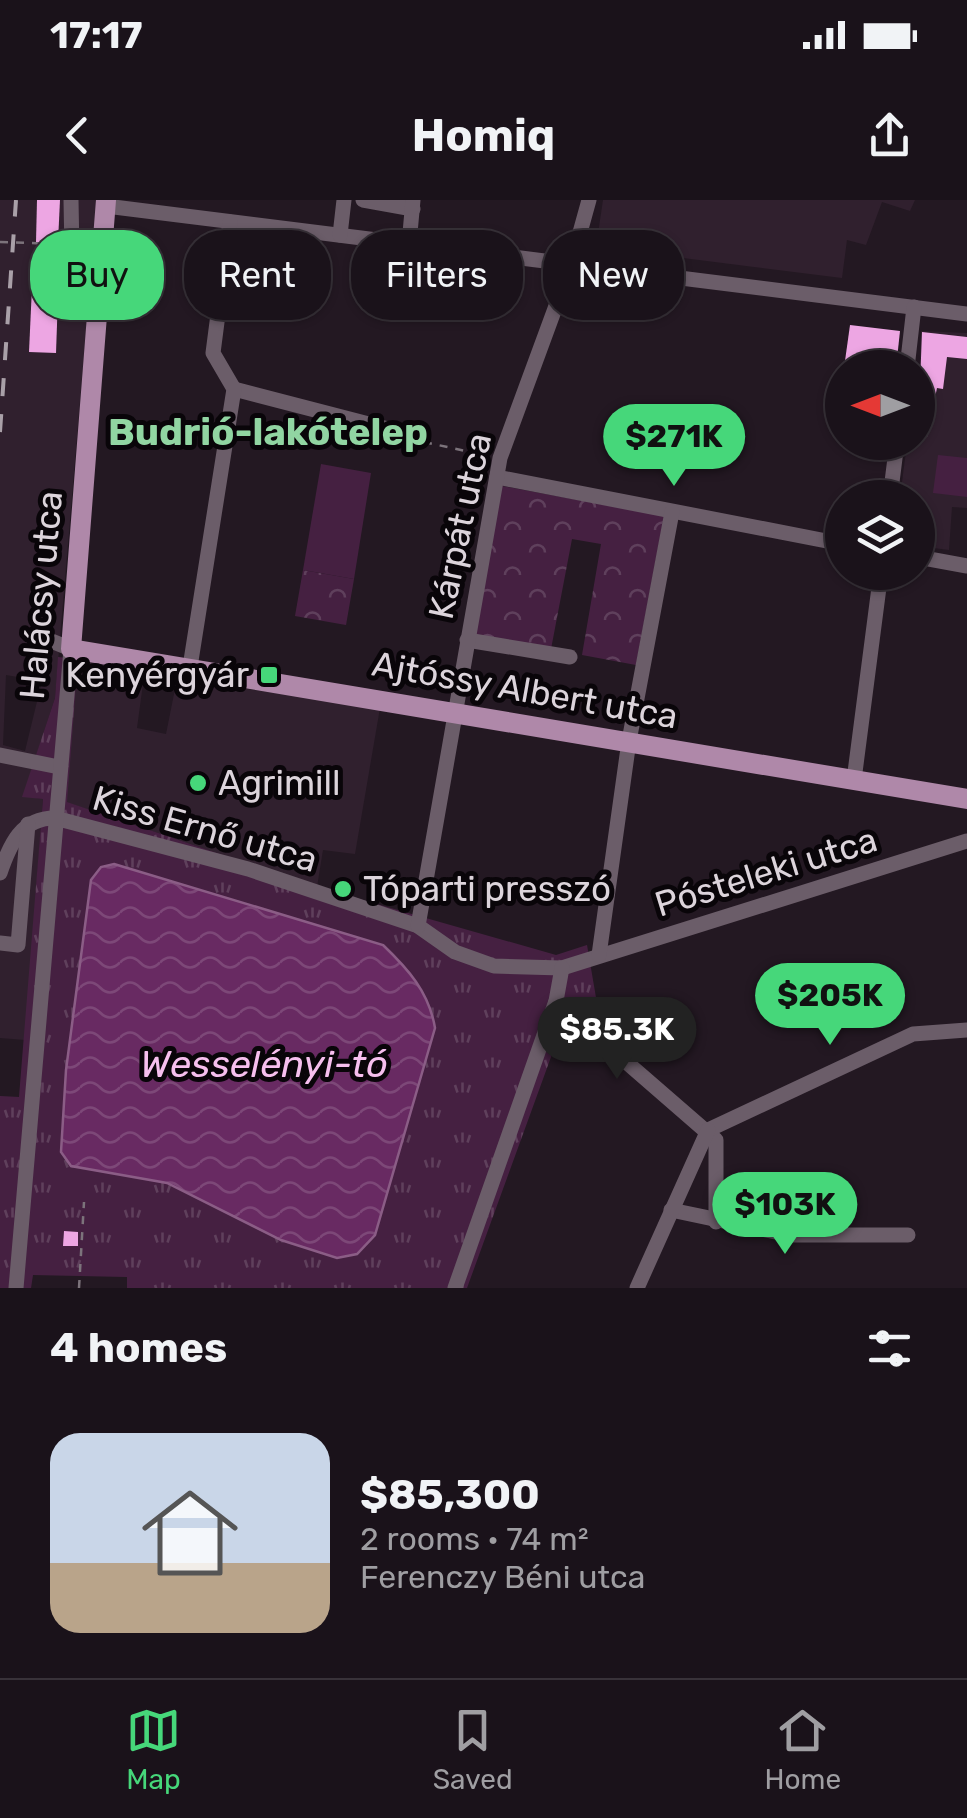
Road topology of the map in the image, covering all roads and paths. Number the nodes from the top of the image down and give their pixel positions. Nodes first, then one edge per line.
1 (71, 200) edge
2 (344, 200) edge
3 (363, 200) edge
4 (589, 200) edge
5 (106, 203) edge
6 (413, 204) edge
7 (230, 222) junction
8 (70, 230) edge
9 (104, 230) edge
10 (410, 230) edge
11 (580, 230) edge
12 (340, 235) junction
13 (351, 236) edge
14 (0, 242) edge
15 (30, 243) edge
16 (684, 279) edge
17 (914, 307) junction
18 (967, 314) edge
19 (97, 320) edge
20 (550, 320) edge
21 (909, 350) edge
22 (234, 389) junction
23 (415, 436) joint
24 (500, 458) junction
25 (497, 477) junction
26 (672, 512) junction
27 (825, 541) edge
28 (935, 560) edge
29 (967, 566) edge
30 (878, 590) edge
31 (49, 640) dead end
32 (467, 640) junction
33 (71, 649) junction
34 (570, 658) dead end
35 (190, 666) junction
36 (454, 711) junction
37 (628, 741) junction
38 (0, 756) edge
39 (59, 767) junction
40 (854, 780) junction
41 (967, 800) edge
42 (55, 818) junction
43 (28, 824) junction
44 (967, 841) edge
45 (0, 872) edge
46 (418, 926) junction
47 (0, 943) edge
48 (599, 955) junction
49 (562, 968) junction
50 (556, 1001) junction
51 (967, 1030) edge
52 (708, 1130) junction
53 (84, 1202) dead end
54 (671, 1210) junction
55 (716, 1222) junction
56 (908, 1234) dead end
57 (16, 1288) edge
58 (79, 1288) edge
59 (455, 1288) edge
60 (637, 1288) edge

1 - 8 street
2 - 12 street
3 - 6 street
4 - 11 street, Kárpát utca
5 - 7 street
5 - 9 main road, Halácsy utca
6 - 10 street
7 - 12 street
7 - 22 street
12 - 13 street
14 - 15 path
16 - 17 street
17 - 18 street
17 - 21 street
19 - 33 main road, Halácsy utca
20 - 24 street, Kárpát utca
22 - 23 street
22 - 35 street
23 - 24 path
24 - 25 street, Kárpát utca
25 - 26 street
25 - 32 street, Kárpát utca
26 - 27 street
26 - 37 street
28 - 29 street
30 - 40 street
31 - 33 street
32 - 34 street
32 - 36 street, Kárpát utca
33 - 35 main road, Ajtóssy Albert utca
33 - 39 street, Halácsy utca
35 - 36 main road, Ajtóssy Albert utca
36 - 37 main road, Ajtóssy Albert utca
36 - 46 street, Kárpát utca
37 - 40 main road, Ajtóssy Albert utca
37 - 48 street
38 - 39 street
39 - 42 street, Halácsy utca
40 - 41 main road, Ajtóssy Albert utca
42 - 43 street
42 - 46 street, Kiss Ernő utca
42 - 57 street, Halácsy utca
43 - 45 street
43 - 47 street
44 - 48 street, Pósteleki utca
46 - 49 street, Kiss Ernő utca
48 - 49 street, Pósteleki utca
49 - 50 street
50 - 52 street
50 - 59 street
51 - 52 street
52 - 54 street
52 - 55 street
53 - 58 path
54 - 55 street
54 - 60 street
55 - 56 street

